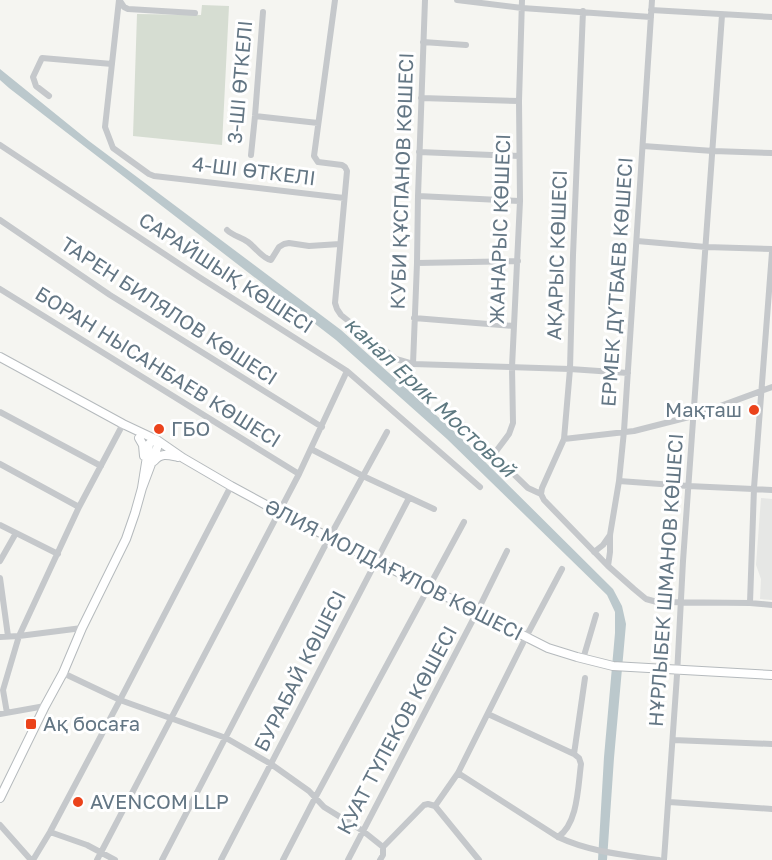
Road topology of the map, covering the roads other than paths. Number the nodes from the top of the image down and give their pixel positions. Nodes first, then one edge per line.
1 (120, 0) edge
2 (334, 0) edge
3 (425, 0) edge
4 (457, 0) edge
5 (522, 0) edge
6 (652, 0) edge
7 (522, 8) junction
8 (583, 11) junction
9 (263, 12) dead end
10 (195, 13) dead end
11 (651, 14) junction
12 (722, 15) junction
13 (772, 17) edge
14 (423, 42) junction
15 (466, 45) dead end
16 (112, 64) junction
17 (49, 96) dead end
18 (421, 98) junction
19 (519, 101) junction
20 (255, 116) junction
21 (318, 123) junction
22 (0, 146) edge
23 (643, 146) junction
24 (713, 151) junction
25 (420, 152) junction
26 (772, 153) edge
27 (251, 155) dead end
28 (519, 156) junction
29 (418, 196) junction
30 (344, 198) junction
31 (520, 201) junction
32 (0, 220) edge
33 (227, 230) dead end
34 (637, 241) junction
35 (340, 244) junction
36 (706, 247) junction
37 (772, 251) edge
38 (518, 261) junction
39 (417, 263) junction
40 (0, 289) edge
41 (414, 318) junction
42 (514, 326) junction
43 (0, 357) edge
44 (412, 364) junction
45 (512, 367) junction
46 (570, 369) junction
47 (347, 371) junction
48 (628, 373) junction
49 (772, 387) edge
50 (763, 390) junction
51 (0, 412) edge
52 (693, 416) junction
53 (462, 424) dead end
54 (127, 425) junction
55 (322, 427) junction
56 (624, 431) junction
57 (387, 432) dead end
58 (139, 438) junction
59 (564, 439) junction
60 (148, 444) junction
61 (157, 444) junction
62 (311, 449) junction
63 (494, 454) junction
64 (183, 458) junction
65 (148, 463) junction
66 (0, 464) edge
67 (101, 466) junction
68 (299, 474) junction
69 (363, 476) junction
70 (619, 481) junction
71 (231, 486) junction
72 (688, 486) junction
73 (480, 487) dead end
74 (754, 488) junction
75 (772, 490) edge
76 (541, 494) junction
77 (409, 498) junction
78 (80, 507) junction
79 (434, 509) dead end
80 (279, 512) junction
81 (464, 522) dead end
82 (0, 525) edge
83 (16, 533) junction
84 (610, 535) junction
85 (329, 538) junction
86 (507, 551) dead end
87 (594, 552) junction
88 (58, 554) junction
89 (0, 561) edge
90 (376, 562) junction
91 (608, 566) junction
92 (562, 569) dead end
93 (0, 578) edge
94 (429, 588) junction
95 (681, 602) junction
96 (750, 603) junction
97 (772, 605) edge
98 (477, 612) junction
99 (596, 615) dead end
100 (82, 628) junction
101 (8, 636) junction
102 (19, 636) junction
103 (0, 637) edge
104 (526, 637) junction
105 (583, 659) junction
106 (678, 669) junction
107 (63, 673) junction
108 (772, 675) edge
109 (585, 678) dead end
110 (120, 700) junction
111 (45, 706) junction
112 (3, 713) edge
113 (488, 714) junction
114 (172, 718) junction
115 (226, 738) junction
116 (673, 740) junction
117 (772, 744) edge
118 (574, 754) junction
119 (271, 764) junction
120 (458, 773) junction
121 (1, 796) edge
122 (315, 798) junction
123 (669, 802) junction
124 (435, 806) junction
125 (772, 809) edge
126 (0, 825) edge
127 (363, 831) junction
128 (50, 832) junction
129 (558, 837) junction
130 (382, 847) junction
131 (101, 851) junction
132 (383, 858) edge
133 (32, 860) edge
134 (96, 860) edge
135 (115, 860) edge
136 (162, 860) edge
137 (221, 860) edge
138 (284, 860) edge
139 (348, 860) edge
140 (479, 860) edge
141 (662, 860) edge

1 - 10 street
1 - 16 street
2 - 21 street
3 - 14 street, КУБИ ҚҰСПАНОВ КӨШЕСI
4 - 7 street
5 - 7 street, ЖАНАРЫС КӨШЕСІ
6 - 11 street, ЕРМЕК ДҮТБАЕВ КӨШЕСI
7 - 8 street
7 - 19 street, ЖАНАРЫС КӨШЕСІ
8 - 11 street
8 - 46 street, АҚАРЫС КӨШЕСI
9 - 20 street, 3-ШI ӨТКЕЛI
11 - 12 street
11 - 23 street, ЕРМЕК ДҮТБАЕВ КӨШЕСI
12 - 13 street
12 - 24 street, НҰРЛЫБЕК ШМАНОВ КӨШЕСІ
14 - 15 street
14 - 18 street, КУБИ ҚҰСПАНОВ КӨШЕСI
16 - 17 street
16 - 30 street, 4-ШI ӨТКЕЛI
18 - 19 street
18 - 25 street, КУБИ ҚҰСПАНОВ КӨШЕСI
19 - 28 street, ЖАНАРЫС КӨШЕСІ
20 - 21 street
20 - 27 street, 3-ШI ӨТКЕЛI
21 - 30 street
22 - 47 street, САРАЙШЫҚ КӨШЕСІ
23 - 24 street
23 - 34 street, ЕРМЕК ДҮТБАЕВ КӨШЕСI
24 - 26 street
24 - 36 street, НҰРЛЫБЕК ШМАНОВ КӨШЕСІ
25 - 28 street
25 - 29 street, КУБИ ҚҰСПАНОВ КӨШЕСI
28 - 31 street, ЖАНАРЫС КӨШЕСІ
29 - 31 street
29 - 39 street, КУБИ ҚҰСПАНОВ КӨШЕСI
30 - 35 street
31 - 38 street, ЖАНАРЫС КӨШЕСІ
32 - 55 street, ТАРЕН БИЛЯЛОВ КӨШЕСІ
33 - 35 street
34 - 36 street
34 - 48 street, ЕРМЕК ДҮТБАЕВ КӨШЕСI
35 - 44 street
36 - 37 street
36 - 52 street, НҰРЛЫБЕК ШМАНОВ КӨШЕСІ
37 - 50 street
38 - 39 street
38 - 42 street, ЖАНАРЫС КӨШЕСІ
39 - 41 street, КУБИ ҚҰСПАНОВ КӨШЕСI
40 - 68 street, БОРАН НЫСАНБАЕВ КӨШЕСІ
41 - 42 street
41 - 44 street, КУБИ ҚҰСПАНОВ КӨШЕСI
42 - 45 street, ЖАНАРЫС КӨШЕСІ
43 - 54 main road, ӘЛИЯ МОЛДАҒҰЛОВ КӨШЕСІ
44 - 45 street
45 - 46 street
45 - 63 street, ЖАНАРЫС КӨШЕСІ
46 - 48 street
46 - 59 street, АҚАРЫС КӨШЕСI
47 - 55 street
47 - 73 street, САРАЙШЫҚ КӨШЕСІ
48 - 56 street, ЕРМЕК ДҮТБАЕВ КӨШЕСI
49 - 50 street
50 - 52 street
50 - 74 street
51 - 67 street
52 - 56 street
52 - 72 street, НҰРЛЫБЕК ШМАНОВ КӨШЕСІ
53 - 63 street
54 - 58 main road, ӘЛИЯ МОЛДАҒҰЛОВ КӨШЕСІ
54 - 61 main road, ӘЛИЯ МОЛДАҒҰЛОВ КӨШЕСІ
54 - 67 street
55 - 62 street
56 - 59 street
56 - 70 street, ЕРМЕК ДҮТБАЕВ КӨШЕСI
57 - 69 street
58 - 60 main road, ӘЛИЯ МОЛДАҒҰЛОВ КӨШЕСІ
58 - 65 main road
59 - 76 street, АҚАРЫС КӨШЕСI
60 - 61 main road
60 - 65 main road
61 - 64 main road, ӘЛИЯ МОЛДАҒҰЛОВ КӨШЕСІ
61 - 65 main road
62 - 68 street
62 - 69 street
63 - 76 street
64 - 65 main road
64 - 71 main road, ӘЛИЯ МОЛДАҒҰЛОВ КӨШЕСІ
65 - 100 main road
66 - 78 street
67 - 78 street
68 - 80 street
69 - 77 street
69 - 85 street
70 - 72 street
70 - 84 street, ЕРМЕК ДҮТБАЕВ КӨШЕСI
71 - 80 main road, ӘЛИЯ МОЛДАҒҰЛОВ КӨШЕСІ
71 - 110 street
72 - 74 street
72 - 95 street, НҰРЛЫБЕК ШМАНОВ КӨШЕСІ
74 - 75 street
74 - 96 street
76 - 87 street
77 - 79 street
77 - 90 street, БУРАБАЙ КӨШЕСI
78 - 88 street
80 - 85 main road, ӘЛИЯ МОЛДАҒҰЛОВ КӨШЕСІ
80 - 114 street
81 - 94 street
82 - 83 street
83 - 88 street
83 - 89 street
84 - 87 street
84 - 91 street, ЕРМЕК ДҮТБАЕВ КӨШЕСI
85 - 90 main road, ӘЛИЯ МОЛДАҒҰЛОВ КӨШЕСІ
85 - 115 street
86 - 98 street, ҚУАТ ТҮЛЕКОВ КӨШЕСІ
87 - 91 street
88 - 102 street
90 - 94 main road, ӘЛИЯ МОЛДАҒҰЛОВ КӨШЕСІ
90 - 119 street, БУРАБАЙ КӨШЕСI
91 - 95 street
92 - 104 street
93 - 101 street
94 - 98 main road, ӘЛИЯ МОЛДАҒҰЛОВ КӨШЕСІ
94 - 122 street
95 - 96 street
95 - 106 street, НҰРЛЫБЕК ШМАНОВ КӨШЕСІ
96 - 97 street
98 - 104 main road, ӘЛИЯ МОЛДАҒҰЛОВ КӨШЕСІ
98 - 127 street, ҚУАТ ТҮЛЕКОВ КӨШЕСІ
99 - 105 street
100 - 102 street
100 - 107 main road
101 - 102 street
101 - 103 street
102 - 112 street
104 - 105 main road, ӘЛИЯ МОЛДАҒҰЛОВ КӨШЕСІ
104 - 113 street
105 - 106 main road, ӘЛИЯ МОЛДАҒҰЛОВ КӨШЕСІ
106 - 108 main road, ӘЛИЯ МОЛДАҒҰЛОВ КӨШЕСІ
106 - 116 street, НҰРЛЫБЕК ШМАНОВ КӨШЕСІ
107 - 110 street
107 - 111 main road
109 - 118 street
110 - 114 street
110 - 128 street
111 - 112 street
111 - 121 main road
113 - 118 street
113 - 120 street
114 - 115 street
114 - 131 street
115 - 119 street
115 - 136 street
116 - 117 street
116 - 123 street, НҰРЛЫБЕК ШМАНОВ КӨШЕСІ
118 - 129 street
119 - 122 street
119 - 137 street, БУРАБАЙ КӨШЕСI
120 - 124 street
120 - 129 street
122 - 127 street
122 - 138 street
123 - 125 street
123 - 141 street, НҰРЛЫБЕК ШМАНОВ КӨШЕСІ
124 - 130 street
124 - 140 street
126 - 133 street
127 - 130 street
127 - 139 street, ҚУАТ ТҮЛЕКОВ КӨШЕСІ
128 - 131 street
128 - 133 street
129 - 141 street
130 - 132 street
131 - 134 street
131 - 135 street

